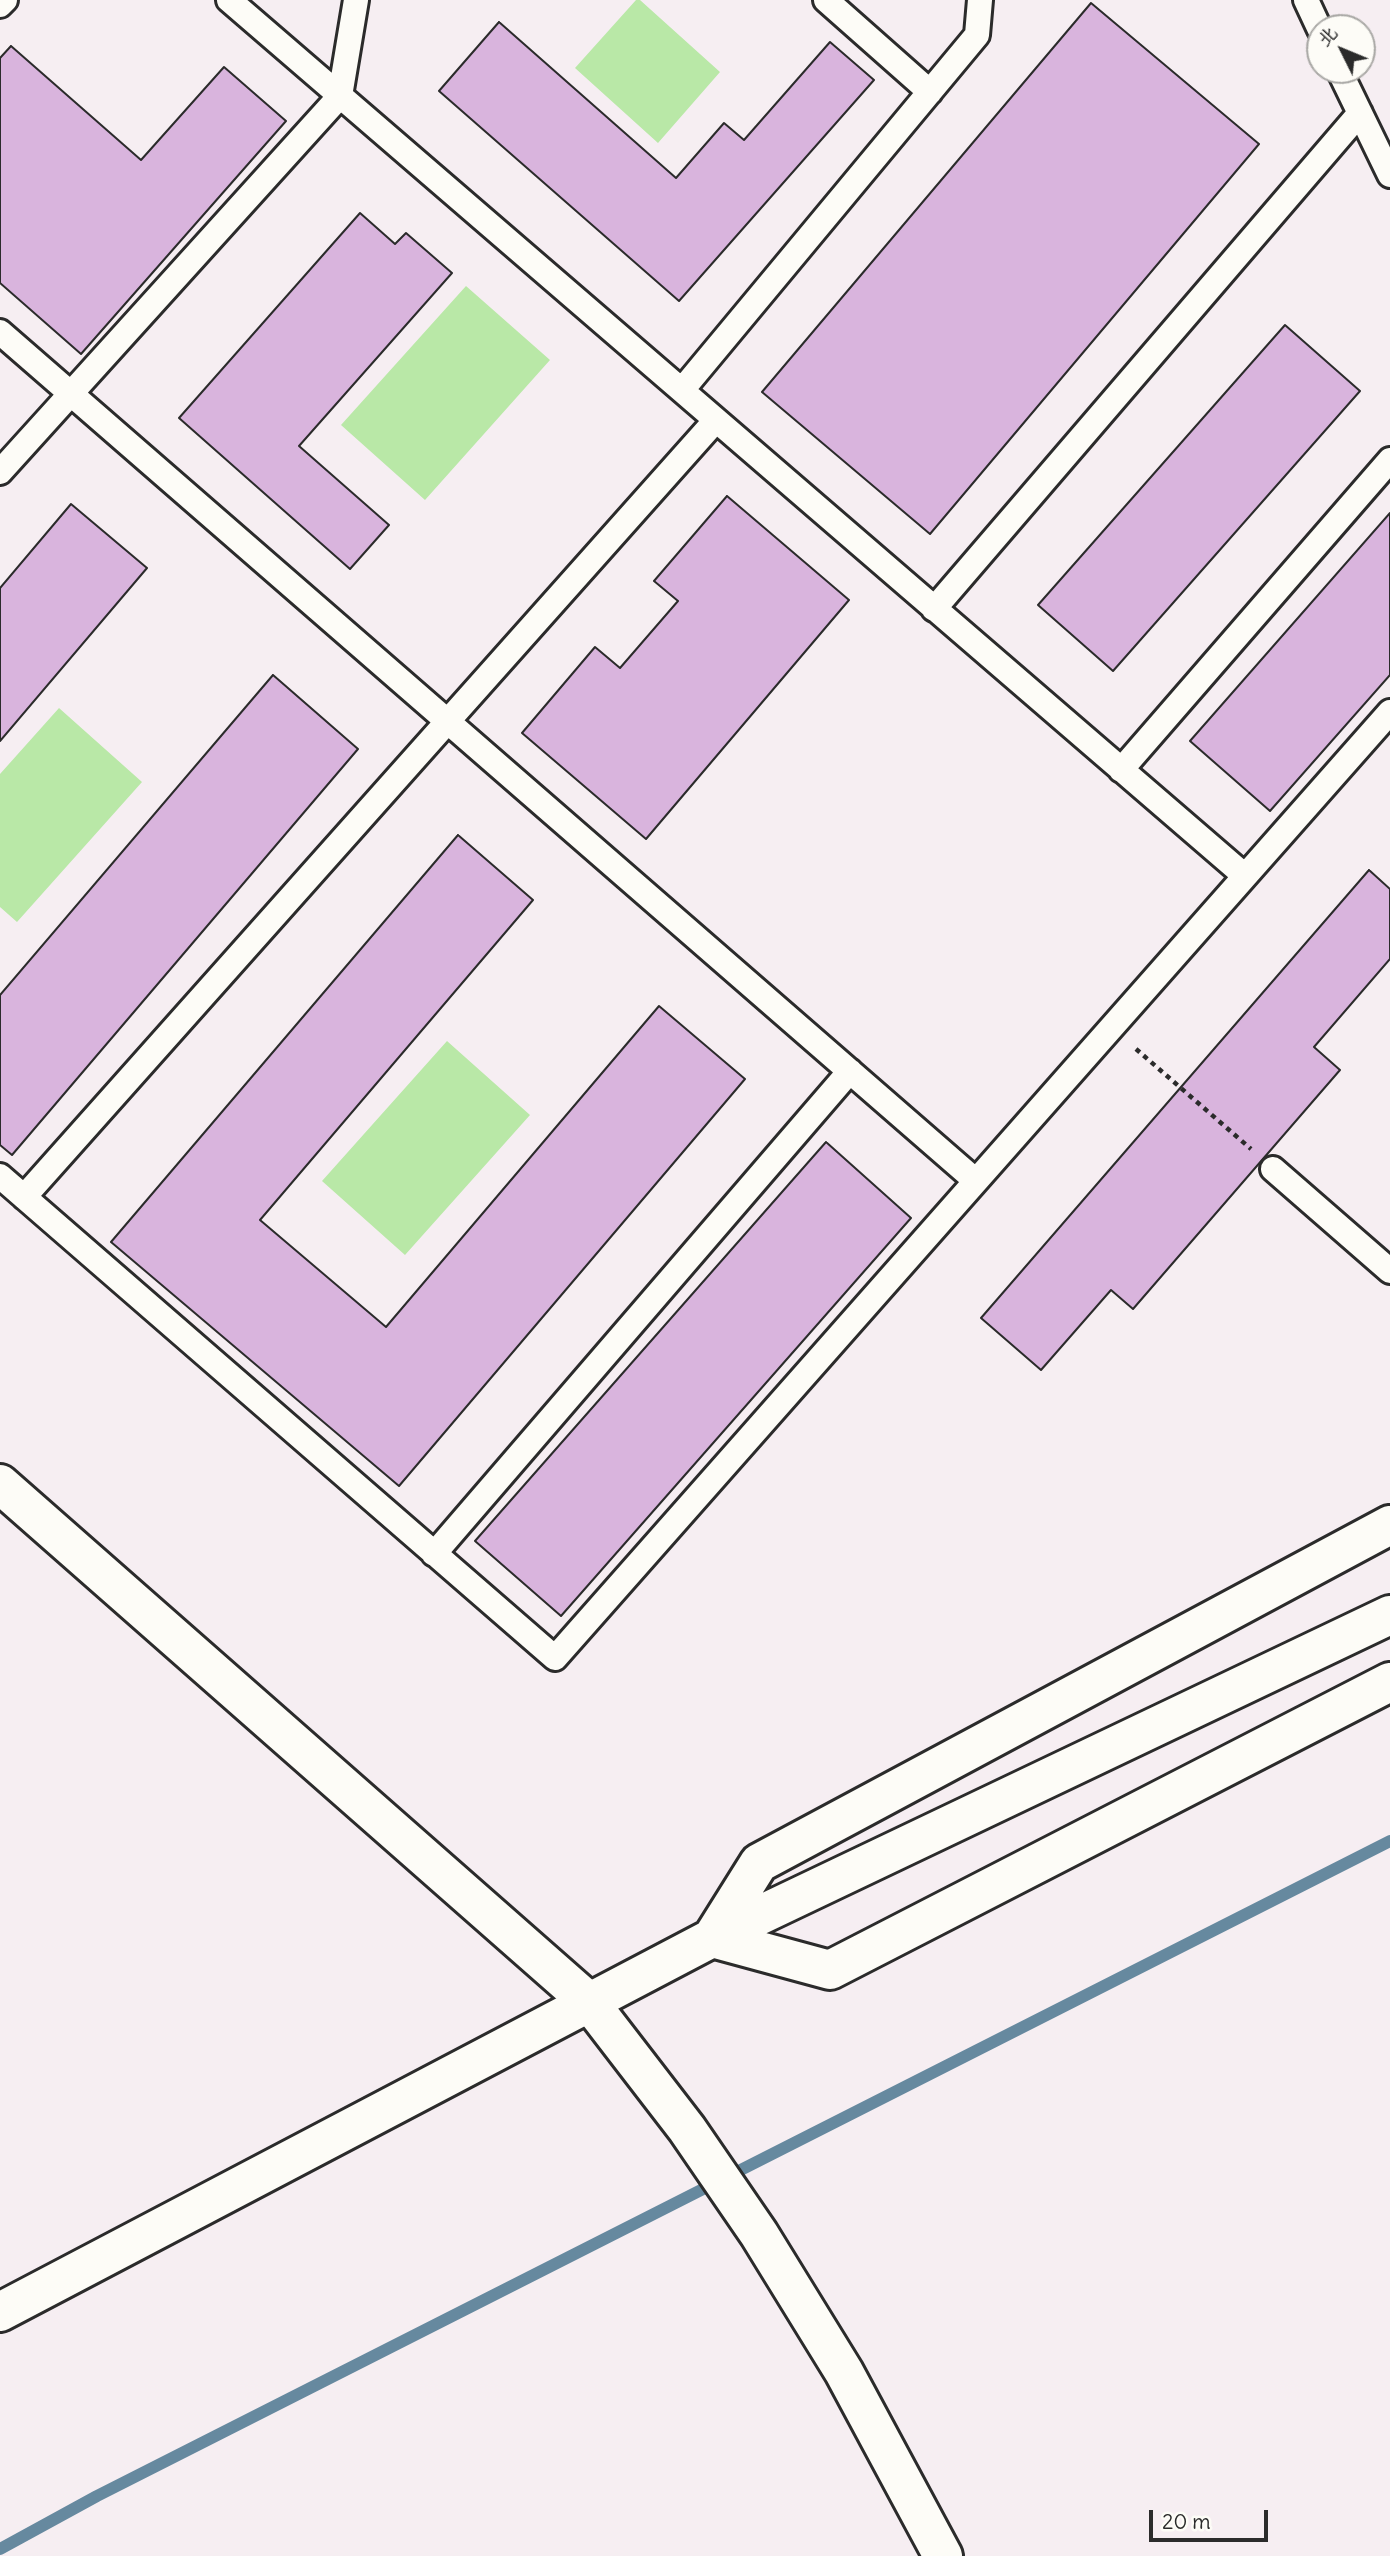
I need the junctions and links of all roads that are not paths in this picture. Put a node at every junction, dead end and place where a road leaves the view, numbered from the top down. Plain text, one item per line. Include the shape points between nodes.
1 (5, 0) edge
2 (229, 0) edge
3 (356, 0) edge
4 (826, 0) edge
5 (980, 0) edge
6 (0, 5) edge
7 (1346, 84) edge
8 (930, 92) junction
9 (340, 96) junction
10 (1360, 113) junction
11 (1390, 175) edge
12 (0, 332) edge
13 (682, 390) junction
14 (70, 393) junction
15 (716, 420) junction
16 (1390, 460) edge
17 (0, 472) edge
18 (934, 609) junction
19 (1390, 712) edge
20 (448, 721) junction
21 (1121, 770) junction
22 (1245, 876) junction
23 (850, 1071) junction
24 (1273, 1169) road end
25 (0, 1176) edge
26 (976, 1181) junction
27 (24, 1197) junction
28 (1390, 1271) edge
29 (0, 1484) edge
30 (1390, 1525) edge
31 (434, 1554) junction
32 (1390, 1615) edge
33 (1390, 1682) edge
34 (712, 1938) junction
35 (590, 2003) junction
36 (0, 2312) edge
37 (943, 2556) edge

1 - 6 lane
2 - 9 lane
3 - 9 lane
4 - 8 lane
5 - 8 lane via 977,35
7 - 10 lane
8 - 13 lane
9 - 13 lane
9 - 14 lane
10 - 11 lane
10 - 18 lane
12 - 14 lane
13 - 15 lane
14 - 17 lane
14 - 20 lane
15 - 18 lane
15 - 20 lane
16 - 21 lane
18 - 21 lane
19 - 22 lane
20 - 23 lane
20 - 27 lane
21 - 22 lane
22 - 26 lane
23 - 26 lane
23 - 31 lane
24 - 28 lane
25 - 27 lane
26 - 31 lane via 555,1658
27 - 31 lane
29 - 35 street
30 - 34 street via 759,1863
32 - 34 street
33 - 34 street via 830,1969
34 - 35 street
35 - 36 street
35 - 37 street via 687,2129 759,2234 844,2372

